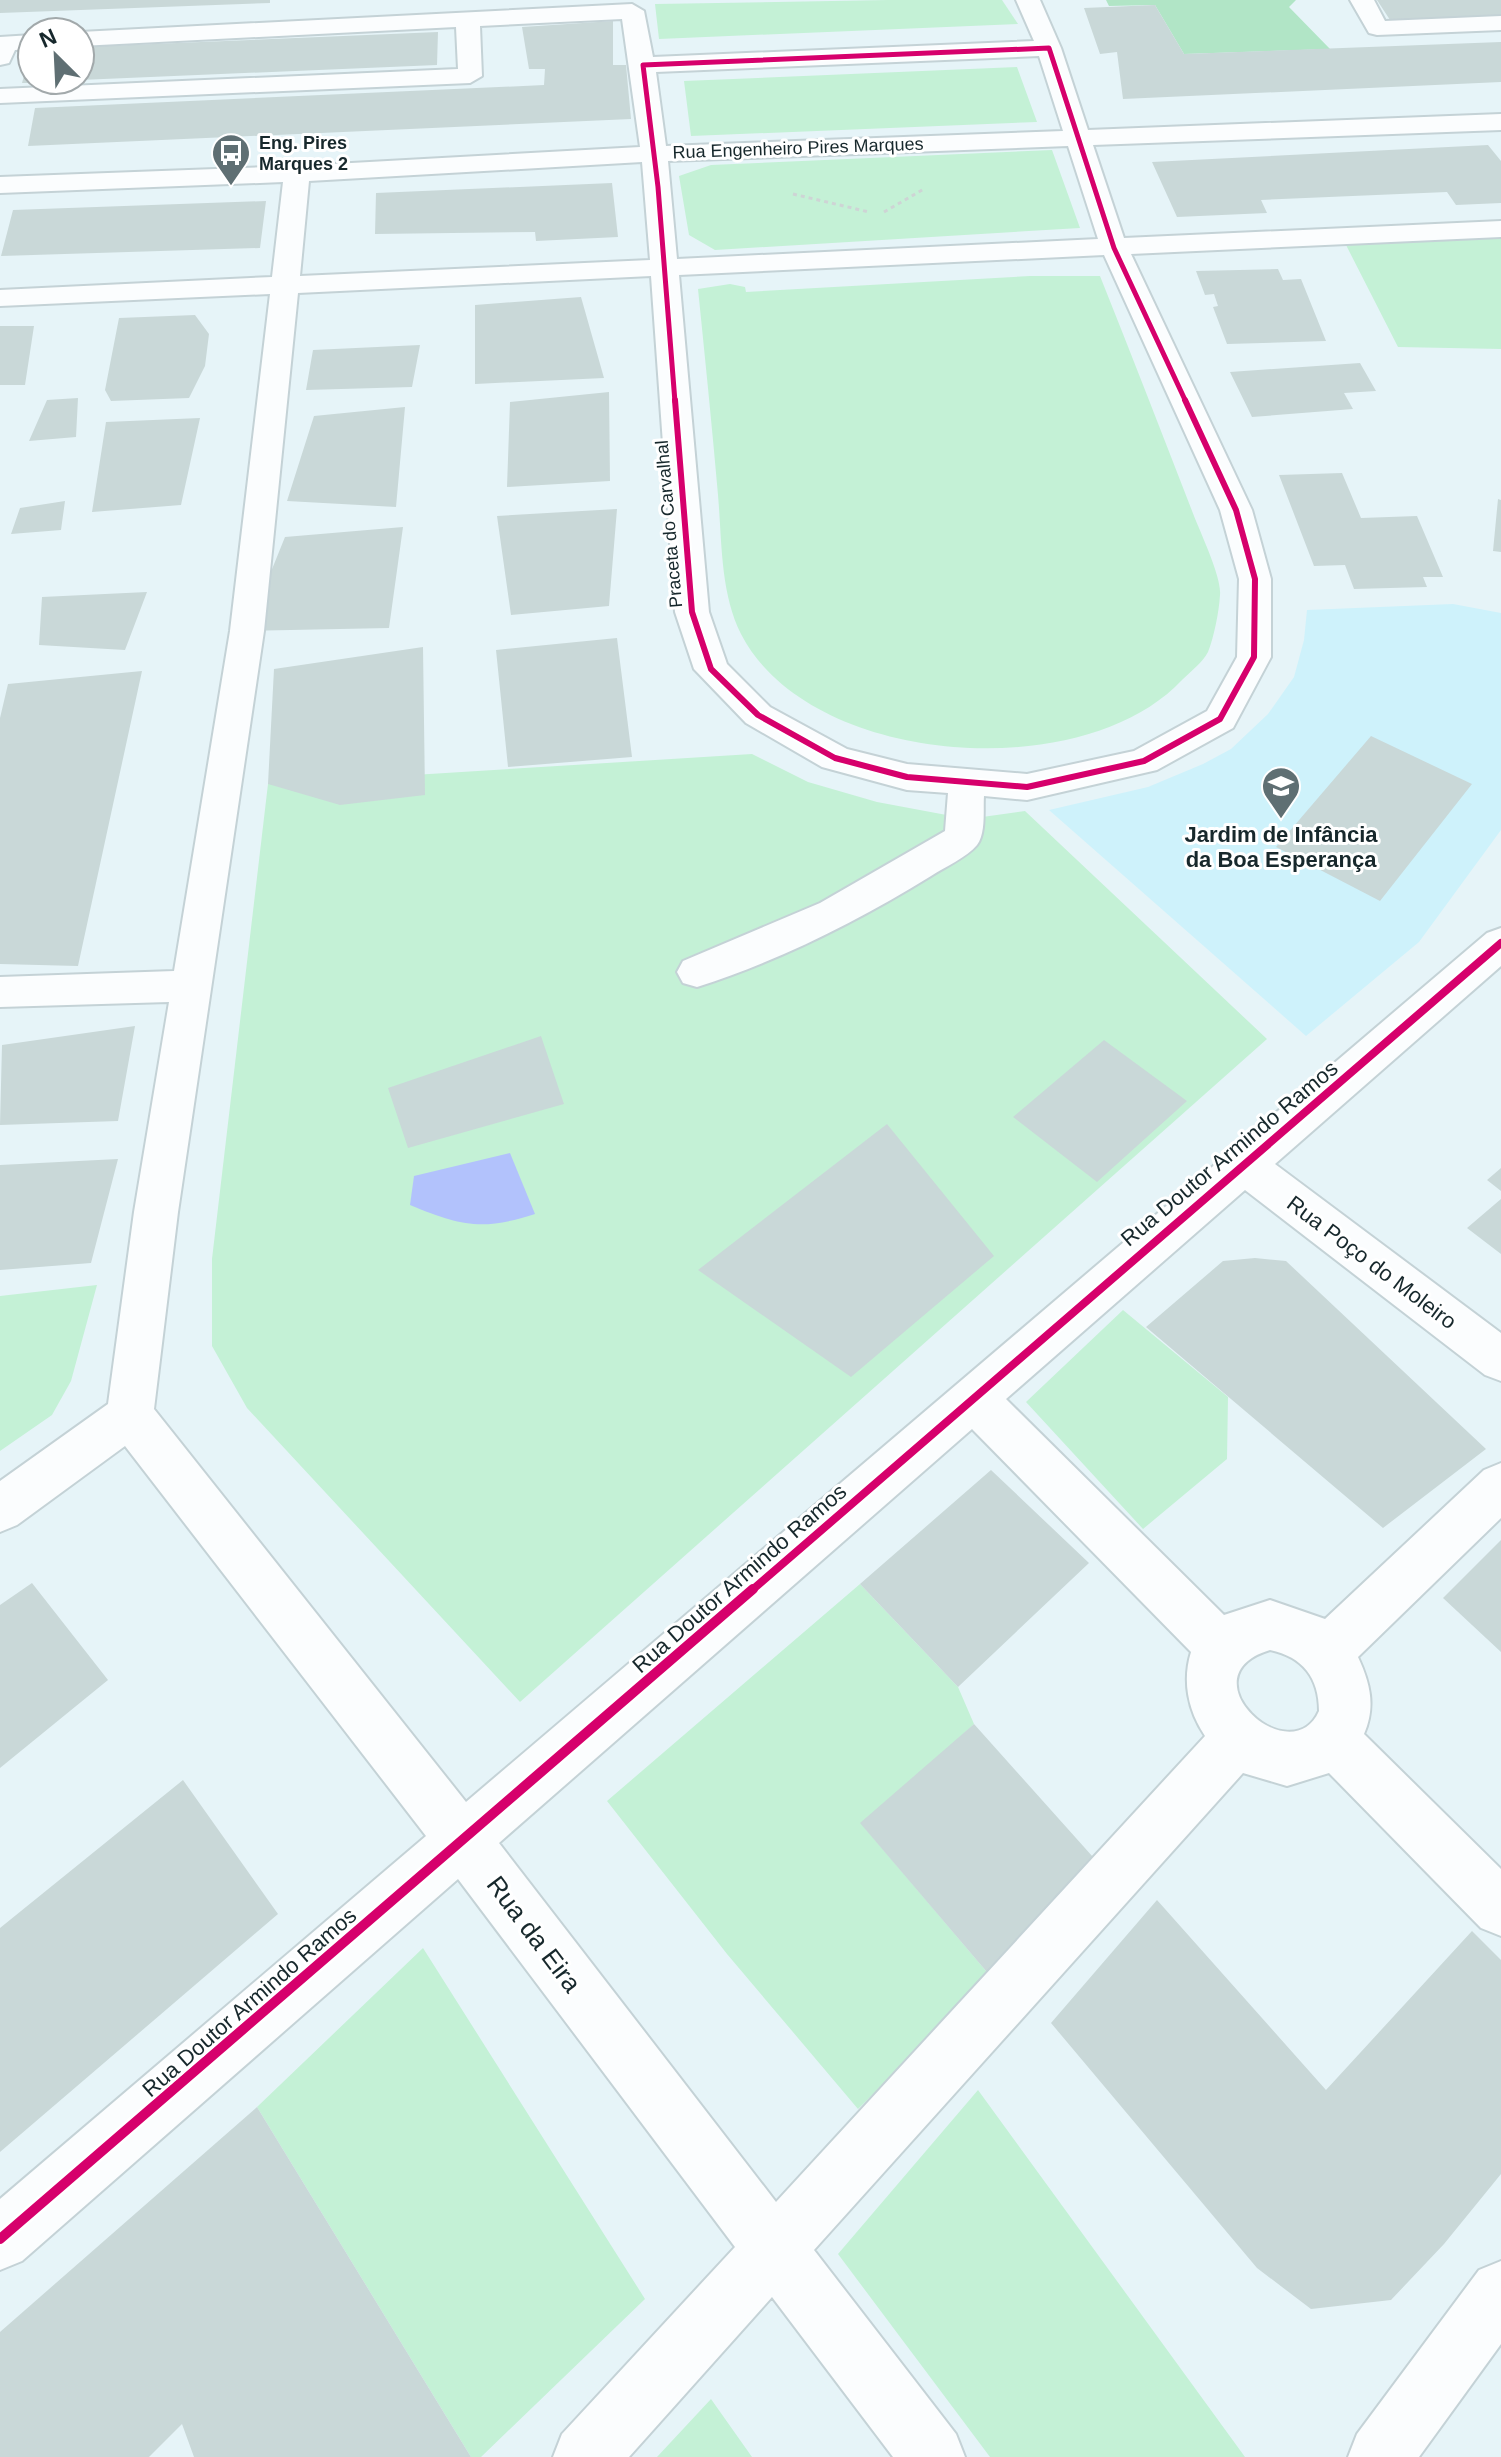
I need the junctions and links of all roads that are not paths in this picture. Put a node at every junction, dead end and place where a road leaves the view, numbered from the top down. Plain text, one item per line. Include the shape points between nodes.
1 (1028, 0) edge
2 (1362, 0) edge
3 (468, 20) junction
4 (1501, 23) edge
5 (96, 38) edge
6 (16, 43) edge
7 (1049, 48) junction
8 (0, 58) edge
9 (643, 65) junction
10 (0, 96) edge
11 (1501, 122) edge
12 (1077, 138) junction
13 (653, 154) junction
14 (297, 174) junction
15 (0, 185) edge
16 (1501, 229) edge
17 (1114, 248) junction
18 (663, 266) junction
19 (288, 286) junction
20 (0, 298) edge
21 (967, 782) junction
22 (1501, 943) edge
23 (697, 972) dead end
24 (191, 986) junction
25 (0, 992) edge
26 (1243, 1164) junction
27 (1501, 1360) edge
28 (972, 1397) junction
29 (130, 1415) junction
30 (1501, 1486) edge
31 (0, 1509) edge
32 (1221, 1647) junction
33 (1326, 1652) junction
34 (1238, 1739) junction
35 (1333, 1740) junction
36 (464, 1842) junction
37 (1501, 1908) edge
38 (0, 2239) edge
39 (774, 2252) junction
40 (1501, 2292) edge
41 (585, 2457) edge
42 (933, 2457) edge
43 (1380, 2457) edge

1 - 7 street, Praceta do Carvalhal
2 - 4 street via 1377,28
3 - 5 street
3 - 9 street, Praceta do Carvalhal via 632,11
3 - 10 street via 470,76
6 - 8 street via 5,43
7 - 9 street
7 - 12 street, Praceta do Carvalhal
9 - 13 street, Praceta do Carvalhal
11 - 12 street, Rua Engenheiro Pires Marques
12 - 13 street, Rua Engenheiro Pires Marques
12 - 17 street, Praceta do Carvalhal
13 - 14 street, Rua Engenheiro Pires Marques
13 - 18 street, Praceta do Carvalhal
14 - 15 street, Rua Engenheiro Pires Marques
14 - 19 street
16 - 17 street
17 - 18 street
17 - 21 street, Praceta do Carvalhal via 1236,510 1255,579 1254,657 1220,719 1144,761 1027,787
18 - 19 street
18 - 21 street, Praceta do Carvalhal via 692,612 711,669 758,715 835,758 907,777
19 - 20 street
19 - 24 street via 247,631
21 - 23 street via 963,837 858,902
22 - 26 street, Rua Doutor Armindo Ramos
24 - 25 street
24 - 29 street
26 - 27 street, Rua Poço do Moleiro
26 - 28 street, Rua Doutor Armindo Ramos
28 - 32 street
28 - 36 street, Rua Doutor Armindo Ramos
29 - 31 street
29 - 36 street, Rua da Eira
30 - 33 street
32 - 33 street via 1233,1634 1270,1625 1309,1638
32 - 34 street via 1212,1663 1213,1703
33 - 35 street via 1338,1669 1347,1706
34 - 35 street via 1257,1752 1299,1758
34 - 39 street
35 - 37 street
36 - 38 street, Rua Doutor Armindo Ramos
36 - 39 street, Rua da Eira
39 - 41 street
39 - 42 street, Rua da Eira
40 - 43 street

